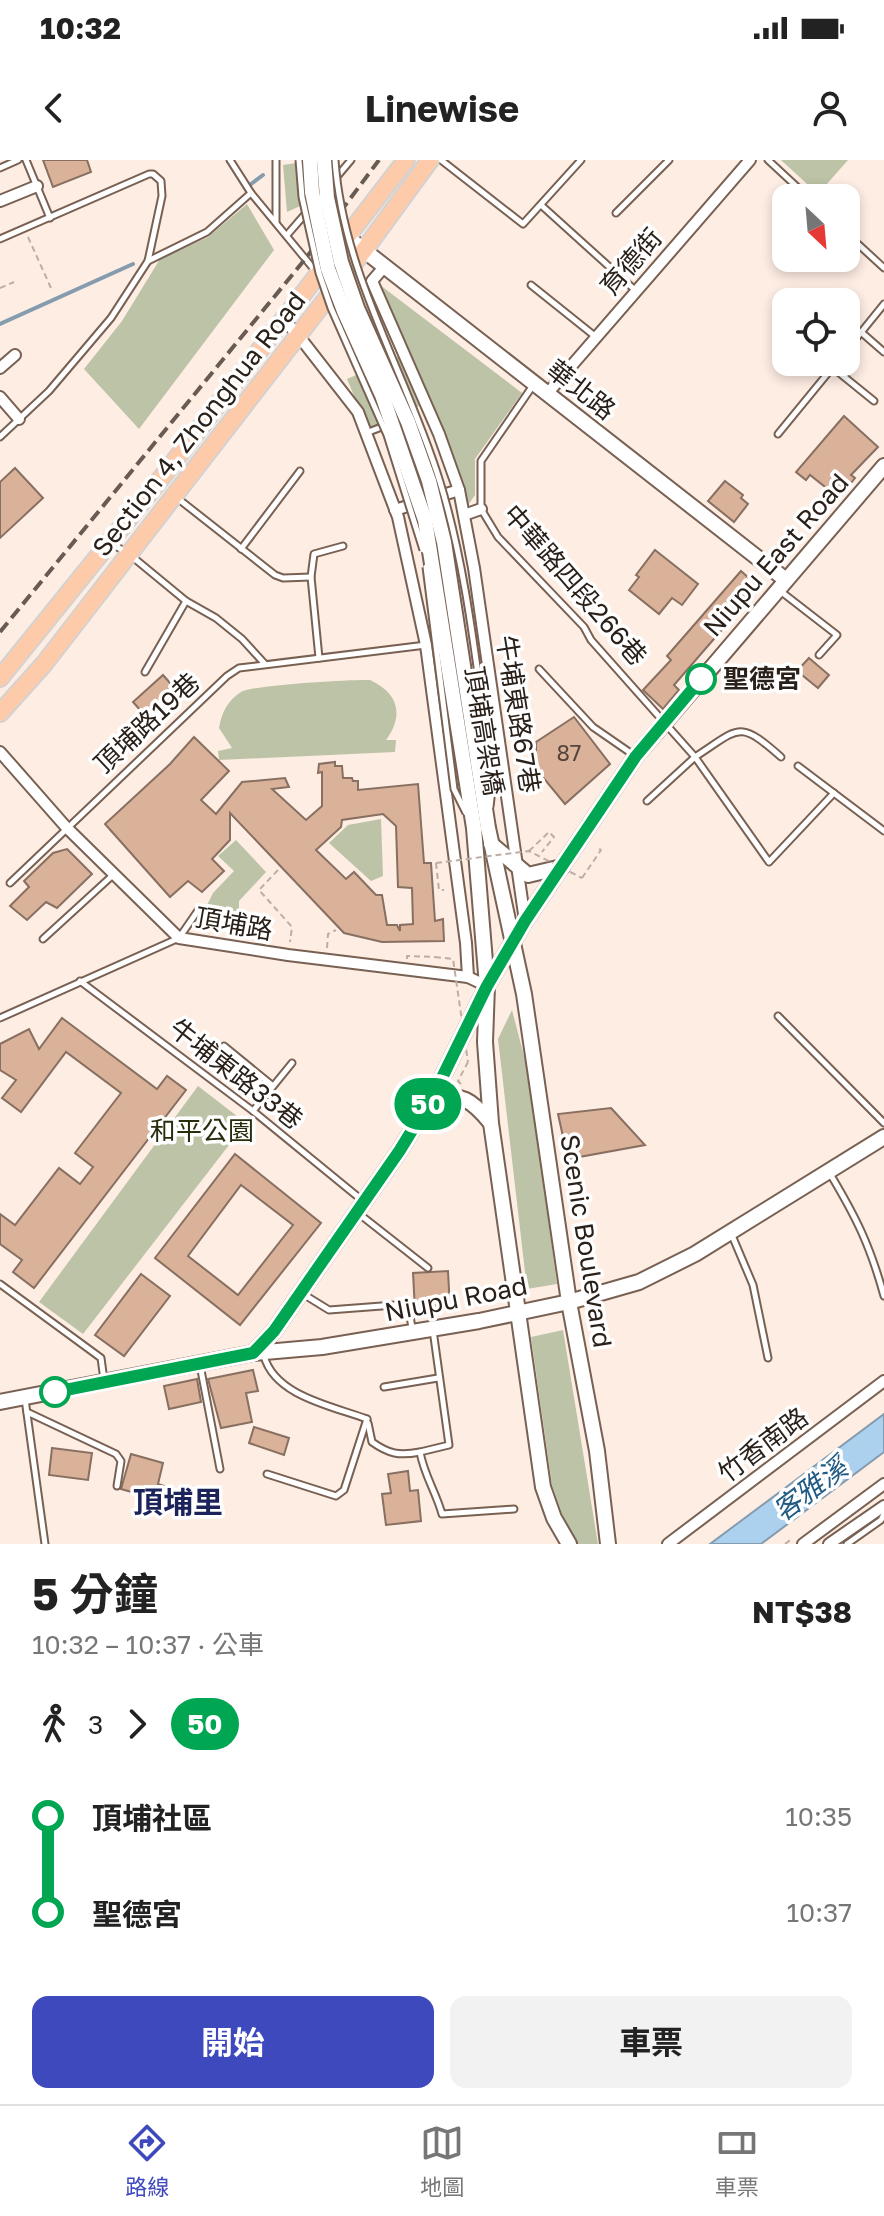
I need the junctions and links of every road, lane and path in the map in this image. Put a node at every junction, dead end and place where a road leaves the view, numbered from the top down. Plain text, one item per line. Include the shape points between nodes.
1 (18, 160) edge
2 (26, 160) edge
3 (230, 160) edge
4 (276, 160) edge
5 (299, 160) edge
6 (310, 160) edge
7 (324, 160) edge
8 (335, 160) edge
9 (351, 160) edge
10 (406, 160) edge
11 (430, 160) edge
12 (441, 160) edge
13 (581, 160) edge
14 (669, 160) edge
15 (750, 160) edge
16 (768, 160) edge
17 (0, 168) edge
18 (794, 184) edge
19 (37, 186) junction
20 (251, 193) junction
21 (0, 201) edge
22 (541, 205) junction
23 (616, 213) dead end
24 (50, 218) junction
25 (276, 222) junction
26 (24, 229) junction
27 (287, 235) junction
28 (347, 237) junction
29 (0, 239) edge
30 (860, 246) edge
31 (365, 249) junction
32 (148, 261) junction
33 (385, 266) junction
34 (884, 268) edge
35 (318, 275) junction
36 (14, 282) dead end
37 (531, 285) dead end
38 (0, 288) edge
39 (51, 288) dead end
40 (635, 290) junction
41 (884, 304) edge
42 (284, 320) junction
43 (861, 332) joint
44 (298, 335) junction
45 (596, 337) junction
46 (884, 352) edge
47 (15, 355) dead end
48 (0, 368) edge
49 (826, 376) edge
50 (847, 376) edge
51 (535, 384) junction
52 (547, 394) junction
53 (0, 397) edge
54 (874, 401) dead end
55 (429, 410) junction
56 (19, 419) junction
57 (366, 433) junction
58 (778, 434) dead end
59 (0, 437) edge
60 (884, 466) edge
61 (300, 471) dead end
62 (459, 490) junction
63 (175, 496) junction
64 (481, 509) junction
65 (395, 510) junction
66 (464, 515) junction
67 (109, 542) junction
68 (343, 546) dead end
69 (241, 549) junction
70 (129, 554) junction
71 (311, 577) junction
72 (782, 585) junction
73 (186, 601) junction
74 (426, 645) junction
75 (819, 655) dead end
76 (319, 658) junction
77 (264, 663) junction
78 (539, 669) dead end
79 (145, 672) dead end
80 (0, 678) edge
81 (0, 713) edge
82 (665, 721) junction
83 (0, 752) edge
84 (636, 756) junction
85 (695, 757) junction
86 (781, 757) dead end
87 (798, 766) dead end
88 (834, 793) junction
89 (647, 801) dead end
90 (66, 827) junction
91 (884, 831) edge
92 (484, 833) junction
93 (598, 848) dead end
94 (529, 851) junction
95 (542, 852) dead end
96 (562, 867) junction
97 (278, 870) dead end
98 (520, 870) junction
99 (114, 874) junction
100 (10, 883) dead end
101 (444, 890) dead end
102 (199, 909) dead end
103 (525, 921) junction
104 (336, 930) dead end
105 (179, 938) junction
106 (43, 939) dead end
107 (513, 946) junction
108 (288, 955) junction
109 (327, 959) junction
110 (407, 959) dead end
111 (468, 977) junction
112 (80, 981) junction
113 (487, 986) junction
114 (778, 1016) dead end
115 (0, 1018) edge
116 (224, 1046) dead end
117 (292, 1063) dead end
118 (461, 1084) dead end
119 (273, 1086) junction
120 (433, 1096) junction
121 (253, 1111) junction
122 (491, 1123) junction
123 (884, 1123) edge
124 (884, 1137) edge
125 (829, 1171) junction
126 (361, 1208) junction
127 (730, 1233) junction
128 (428, 1268) dead end
129 (0, 1284) edge
130 (301, 1293) junction
131 (884, 1296) edge
132 (569, 1302) junction
133 (520, 1311) junction
134 (433, 1329) junction
135 (413, 1333) junction
136 (258, 1353) junction
137 (768, 1358) dead end
138 (200, 1365) junction
139 (439, 1378) junction
140 (884, 1381) edge
141 (104, 1382) junction
142 (384, 1387) dead end
143 (0, 1402) edge
144 (26, 1405) junction
145 (367, 1419) junction
146 (420, 1452) junction
147 (220, 1469) dead end
148 (267, 1474) dead end
149 (884, 1484) edge
150 (117, 1486) dead end
151 (884, 1506) edge
152 (514, 1509) dead end
153 (884, 1514) edge
154 (45, 1544) edge
155 (569, 1544) edge
156 (608, 1544) edge
157 (668, 1544) edge
158 (803, 1544) edge
159 (829, 1544) edge
160 (847, 1544) edge

1 - 17 lane
2 - 19 lane
3 - 20 lane
4 - 25 lane
5 - 92 lane, 頂埔高架橋, bridge via 319,273 387,435 423,547 454,789
6 - 92 street, 頂埔高架橋, bridge via 328,269 382,395 425,520
7 - 92 street, 頂埔高架橋, bridge via 341,262 408,422 444,542
8 - 92 lane, 頂埔高架橋, bridge via 352,255 426,439 453,533 493,781
9 - 27 lane
10 - 28 main road, Section 4, Zhonghua Road
11 - 31 main road, Section 4, Zhonghua Road
12 - 22 lane via 523,224
13 - 22 lane
14 - 23 lane
15 - 40 street, 育德街
16 - 18 lane
19 - 21 street
19 - 24 lane
20 - 25 lane
20 - 32 lane via 207,232
22 - 40 lane
24 - 26 lane
24 - 32 lane via 153,174 161,181 162,196
25 - 27 lane
26 - 29 lane
26 - 39 path
27 - 35 lane
28 - 31 street, 華北路
28 - 35 main road, Section 4, Zhonghua Road
30 - 34 lane
31 - 33 street, 華北路
31 - 44 main road, Section 4, Zhonghua Road
32 - 56 lane via 111,318
33 - 51 street, 華北路
33 - 55 street, 中華路四段266巷 via 372,281
35 - 42 main road, Section 4, Zhonghua Road
36 - 38 path
37 - 45 lane
40 - 45 street, 育德街
41 - 43 lane
42 - 44 street
42 - 67 main road, Section 4, Zhonghua Road
43 - 46 lane
44 - 57 street via 358,412
44 - 63 main road, Section 4, Zhonghua Road
45 - 52 street, 育德街
47 - 48 street
49 - 58 lane
50 - 54 lane
51 - 52 street, 華北路
51 - 64 lane via 481,461
52 - 72 street, 華北路
53 - 56 street
55 - 57 lane
55 - 62 street, 中華路四段266巷
56 - 59 lane
57 - 65 street
60 - 72 street, Niupu East Road
61 - 69 lane
62 - 65 street
62 - 66 street, 中華路四段266巷
63 - 69 lane
63 - 70 main road, Section 4, Zhonghua Road
64 - 66 street, 中華路四段266巷
64 - 82 lane, 中華路四段266巷 via 498,537
65 - 74 street
66 - 98 street, 牛埔東路67巷
67 - 70 lane
67 - 80 main road, Section 4, Zhonghua Road
68 - 71 lane via 314,554
69 - 71 lane via 275,575
70 - 73 lane
70 - 81 main road, Section 4, Zhonghua Road
71 - 76 lane
72 - 75 lane via 837,635
72 - 82 street, Niupu East Road
73 - 77 lane via 216,618
73 - 79 lane
74 - 76 lane, 頂埔路19巷
74 - 111 street
76 - 77 lane, 頂埔路19巷
77 - 90 lane, 頂埔路19巷 via 227,676
78 - 84 lane via 593,727
82 - 84 street, Niupu East Road
82 - 85 lane, 中華路四段266巷
83 - 90 street, 頂埔路
84 - 96 street, Niupu East Road
85 - 86 lane via 736,731 753,733
85 - 88 lane, 中華路四段266巷 via 769,862
85 - 89 lane
87 - 88 lane
88 - 91 lane
90 - 99 street, 頂埔路
90 - 100 lane, 頂埔路19巷
92 - 98 street
92 - 107 street, Scenic Boulevard
92 - 113 street
93 - 94 path, bridge via 582,878
94 - 95 path via 549,832 554,837
94 - 101 path, bridge via 436,863 439,890
96 - 98 street via 528,875
96 - 103 street, Niupu East Road
97 - 108 path via 259,890 292,927
98 - 103 street, 牛埔東路67巷
99 - 105 street, 頂埔路
99 - 106 lane
102 - 105 lane
103 - 107 street, Niupu East Road
104 - 109 path via 328,934
105 - 108 street, 頂埔路
105 - 112 lane
107 - 113 street, Niupu East Road
107 - 132 street, Scenic Boulevard
108 - 109 street, 頂埔路
109 - 111 street, 頂埔路
110 - 118 path, bridge via 453,959 468,1062
111 - 113 street, 頂埔路
112 - 115 lane
112 - 121 lane, 牛埔東路33巷
113 - 120 street, Niupu East Road
113 - 122 street
114 - 123 lane
116 - 119 lane
117 - 119 lane
119 - 121 lane
120 - 122 street via 468,1100
120 - 126 street, Niupu East Road
121 - 126 lane, 牛埔東路33巷
122 - 133 street
124 - 125 street, Niupu Road
125 - 127 street, Niupu Road
125 - 131 lane via 873,1254
126 - 128 lane, 牛埔東路33巷
126 - 130 street, Niupu East Road
127 - 132 street, Niupu Road via 639,1282
127 - 137 lane via 753,1285
129 - 141 lane via 101,1358
130 - 135 lane via 329,1310 408,1304
130 - 136 street, Niupu East Road
132 - 133 street, Niupu Road
132 - 156 street, Scenic Boulevard
133 - 134 street, Niupu Road
133 - 155 street via 543,1487
134 - 135 street, Niupu Road
134 - 139 lane
135 - 136 street, Niupu Road
136 - 138 street, Niupu Road
136 - 145 lane via 280,1382
138 - 141 street, Niupu Road
138 - 147 lane
139 - 142 lane
139 - 146 lane via 449,1445
140 - 157 street, 竹香南路
141 - 144 street, Niupu Road
143 - 144 street, Niupu Road
144 - 150 lane via 116,1454 121,1461
144 - 154 lane
145 - 146 lane via 372,1442 388,1453
145 - 148 lane via 344,1490 336,1496
146 - 152 lane via 442,1514
149 - 158 street
151 - 159 street
153 - 160 lane

